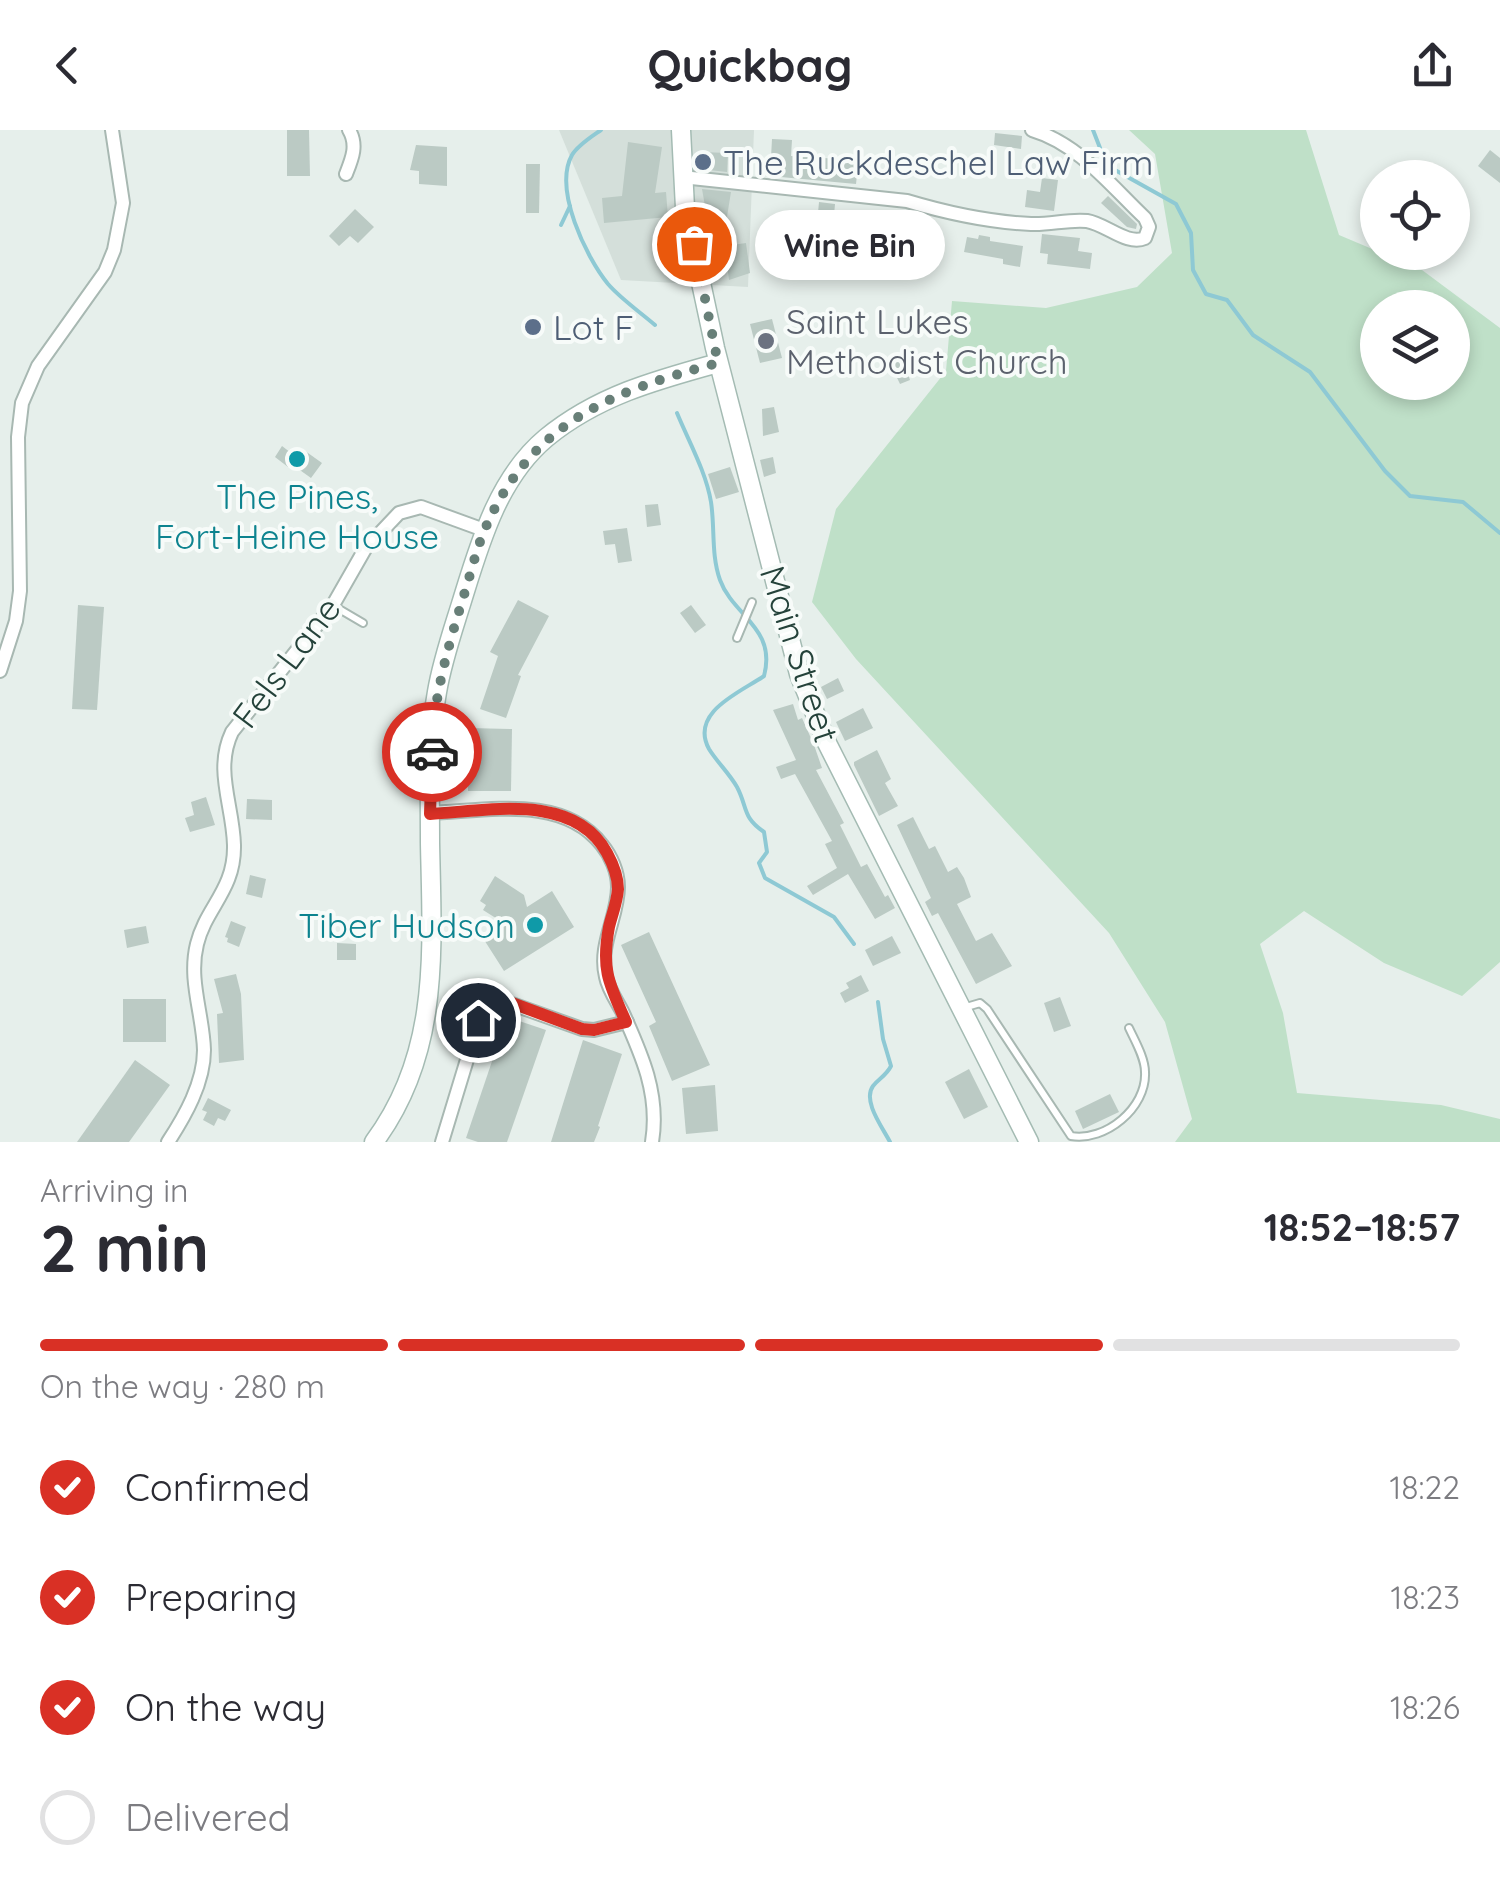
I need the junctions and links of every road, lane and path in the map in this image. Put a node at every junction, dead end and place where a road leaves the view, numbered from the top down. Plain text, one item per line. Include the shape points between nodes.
1 (112, 130) edge
2 (349, 130) edge
3 (681, 130) edge
4 (1032, 130) edge
5 (346, 174) dead end
6 (682, 177) junction
7 (718, 363) junction
8 (484, 530) junction
9 (752, 602) dead end
10 (333, 605) junction
11 (364, 623) dead end
12 (737, 638) dead end
13 (0, 670) edge
14 (430, 814) junction
15 (962, 1008) junction
16 (626, 1022) junction
17 (1129, 1028) dead end
18 (168, 1142) edge
19 (374, 1142) edge
20 (442, 1142) edge
21 (652, 1142) edge
22 (1029, 1142) edge

1 - 13 street via 123,204 114,250 38,366 22,403 20,592
2 - 5 street via 354,154
3 - 6 main road, Main Street
4 - 6 street via 1074,150 1145,218 1148,234 1132,240 1092,222 1032,224 907,201
6 - 7 main road, Main Street
7 - 8 main road via 636,386 574,418 524,463
7 - 15 main road, Main Street via 799,674 827,743
8 - 10 street, Fels Lane via 421,507 399,513 365,549
8 - 14 main road via 436,692
9 - 12 lane
10 - 11 lane
10 - 18 street, Fels Lane via 226,745 233,862 193,967 202,1070
14 - 16 street via 540,810 558,813 595,837 618,885 604,956
14 - 19 main road via 429,1011 400,1102
15 - 17 lane via 980,1003 987,1009 1071,1136 1084,1138 1124,1117 1144,1093 1146,1069
15 - 22 main road, Main Street
16 - 20 street via 582,1029 509,1002 492,1006 478,1020
16 - 21 street via 648,1074

